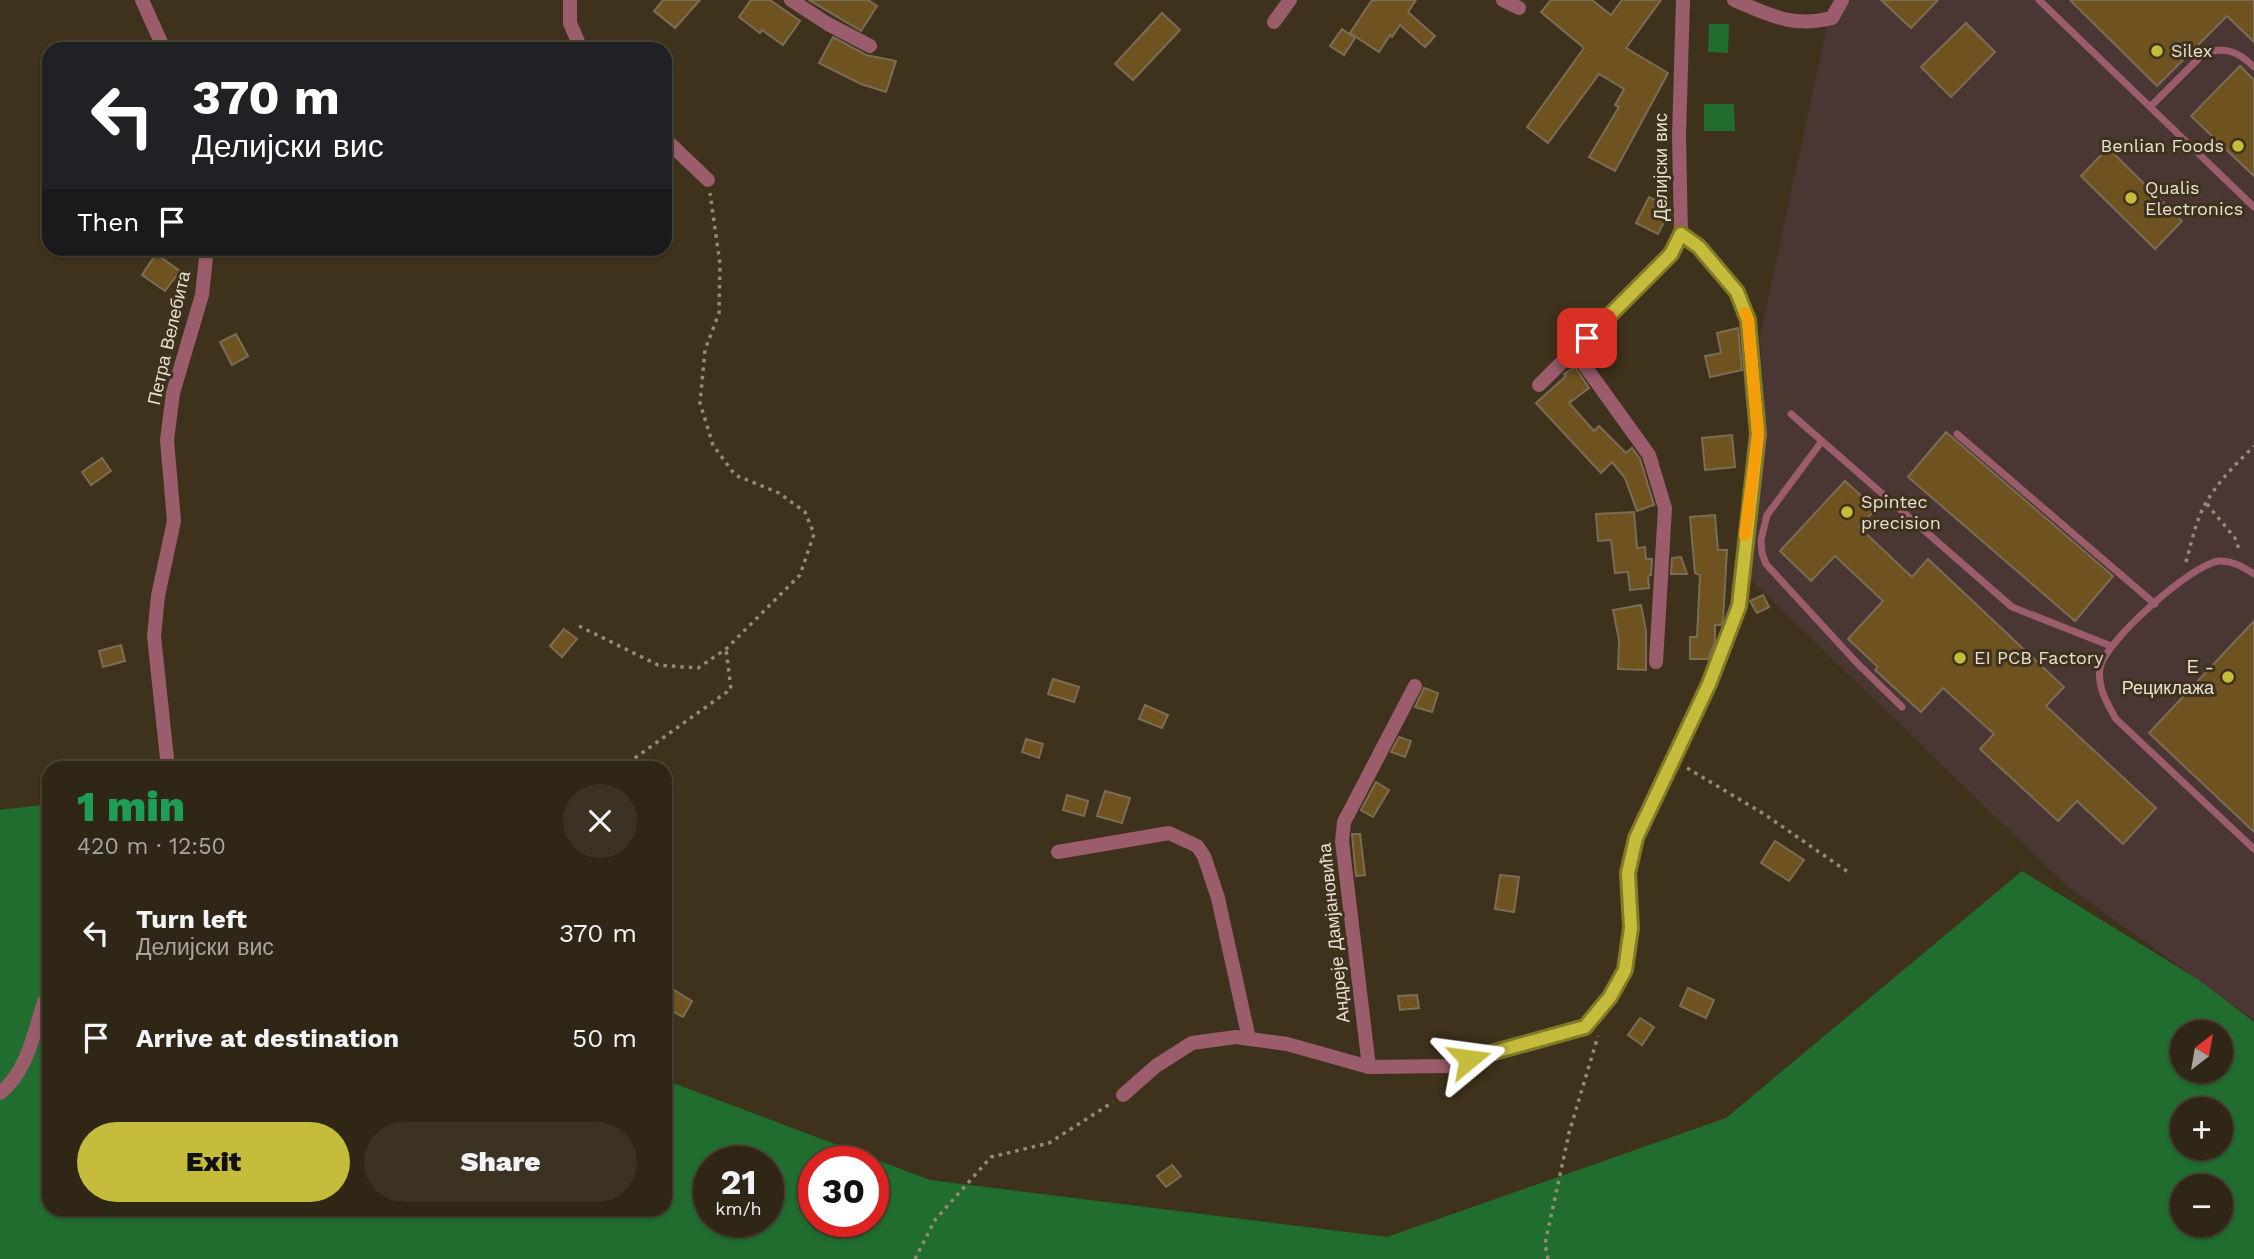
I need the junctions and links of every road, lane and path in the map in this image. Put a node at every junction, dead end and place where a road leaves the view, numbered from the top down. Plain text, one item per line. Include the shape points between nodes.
1 (142, 0) edge
2 (569, 0) edge
3 (791, 0) edge
4 (1290, 0) edge
5 (1503, 0) edge
6 (1683, 0) edge
7 (1734, 0) edge
8 (1842, 0) edge
9 (2039, 0) edge
10 (1519, 8) dead end
11 (1274, 22) dead end
12 (161, 42) edge
13 (578, 42) edge
14 (870, 46) dead end
15 (2254, 67) edge
16 (2150, 107) junction
17 (672, 146) edge
18 (709, 180) joint
19 (2254, 207) edge
20 (1681, 234) junction
21 (206, 256) edge
22 (1587, 338) junction
23 (1539, 385) dead end
24 (1791, 414) dead end
25 (1957, 434) dead end
26 (1822, 441) junction
27 (2254, 446) edge
28 (2207, 503) junction
29 (2251, 572) edge
30 (2181, 580) junction
31 (2155, 604) junction
32 (579, 626) dead end
33 (2111, 646) junction
34 (726, 649) junction
35 (1656, 663) dead end
36 (1415, 686) dead end
37 (1902, 707) dead end
38 (1673, 760) junction
39 (167, 761) edge
40 (631, 761) edge
41 (2254, 849) edge
42 (1058, 852) dead end
43 (1848, 872) dead end
44 (42, 1008) edge
45 (1599, 1034) dead end
46 (1249, 1039) junction
47 (1369, 1067) junction
48 (0, 1093) edge
49 (1123, 1095) joint
50 (915, 1259) edge
51 (1548, 1259) edge

1 - 12 street
2 - 13 street via 570,23
3 - 14 street
4 - 11 street
5 - 10 street
6 - 20 street, Делијски вис
7 - 8 street via 1800,23 1832,18
9 - 16 lane
15 - 16 lane via 2228,50 2204,53
16 - 19 lane
17 - 18 street
18 - 34 path via 720,264 719,313 705,350 701,403 713,445 735,475 779,493 805,512 814,534 800,575
20 - 22 street, Делијски вис via 1671,254
20 - 38 street via 1699,247 1737,292 1748,320 1758,434 1739,606
21 - 39 street, Петра Велебита via 202,295 173,393 167,440 174,520 154,636
22 - 23 street, Делијски вис
22 - 35 street via 1582,357 1585,366 1649,455 1665,508
24 - 26 lane
25 - 31 lane
26 - 33 lane via 2012,607
26 - 37 lane via 1767,515 1762,553 1766,564
27 - 28 path via 2222,479
28 - 29 path via 2235,538
28 - 30 path
29 - 30 lane via 2233,562 2218,561
30 - 31 lane
31 - 33 lane
32 - 34 path via 658,665 698,668
33 - 41 lane via 2100,681 2116,719
34 - 40 path via 731,689
36 - 47 street, Андреје Дамјановића via 1344,822 1342,841
38 - 43 path via 1764,814
38 - 47 street via 1636,838 1628,873 1631,928 1625,970 1585,1027 1446,1066
42 - 46 street via 1169,833 1197,846 1218,898
44 - 48 street via 24,1062
45 - 51 path via 1569,1133 1545,1244
46 - 47 street via 1287,1044
46 - 49 street via 1192,1043
49 - 50 path via 1049,1143 991,1157 935,1220

